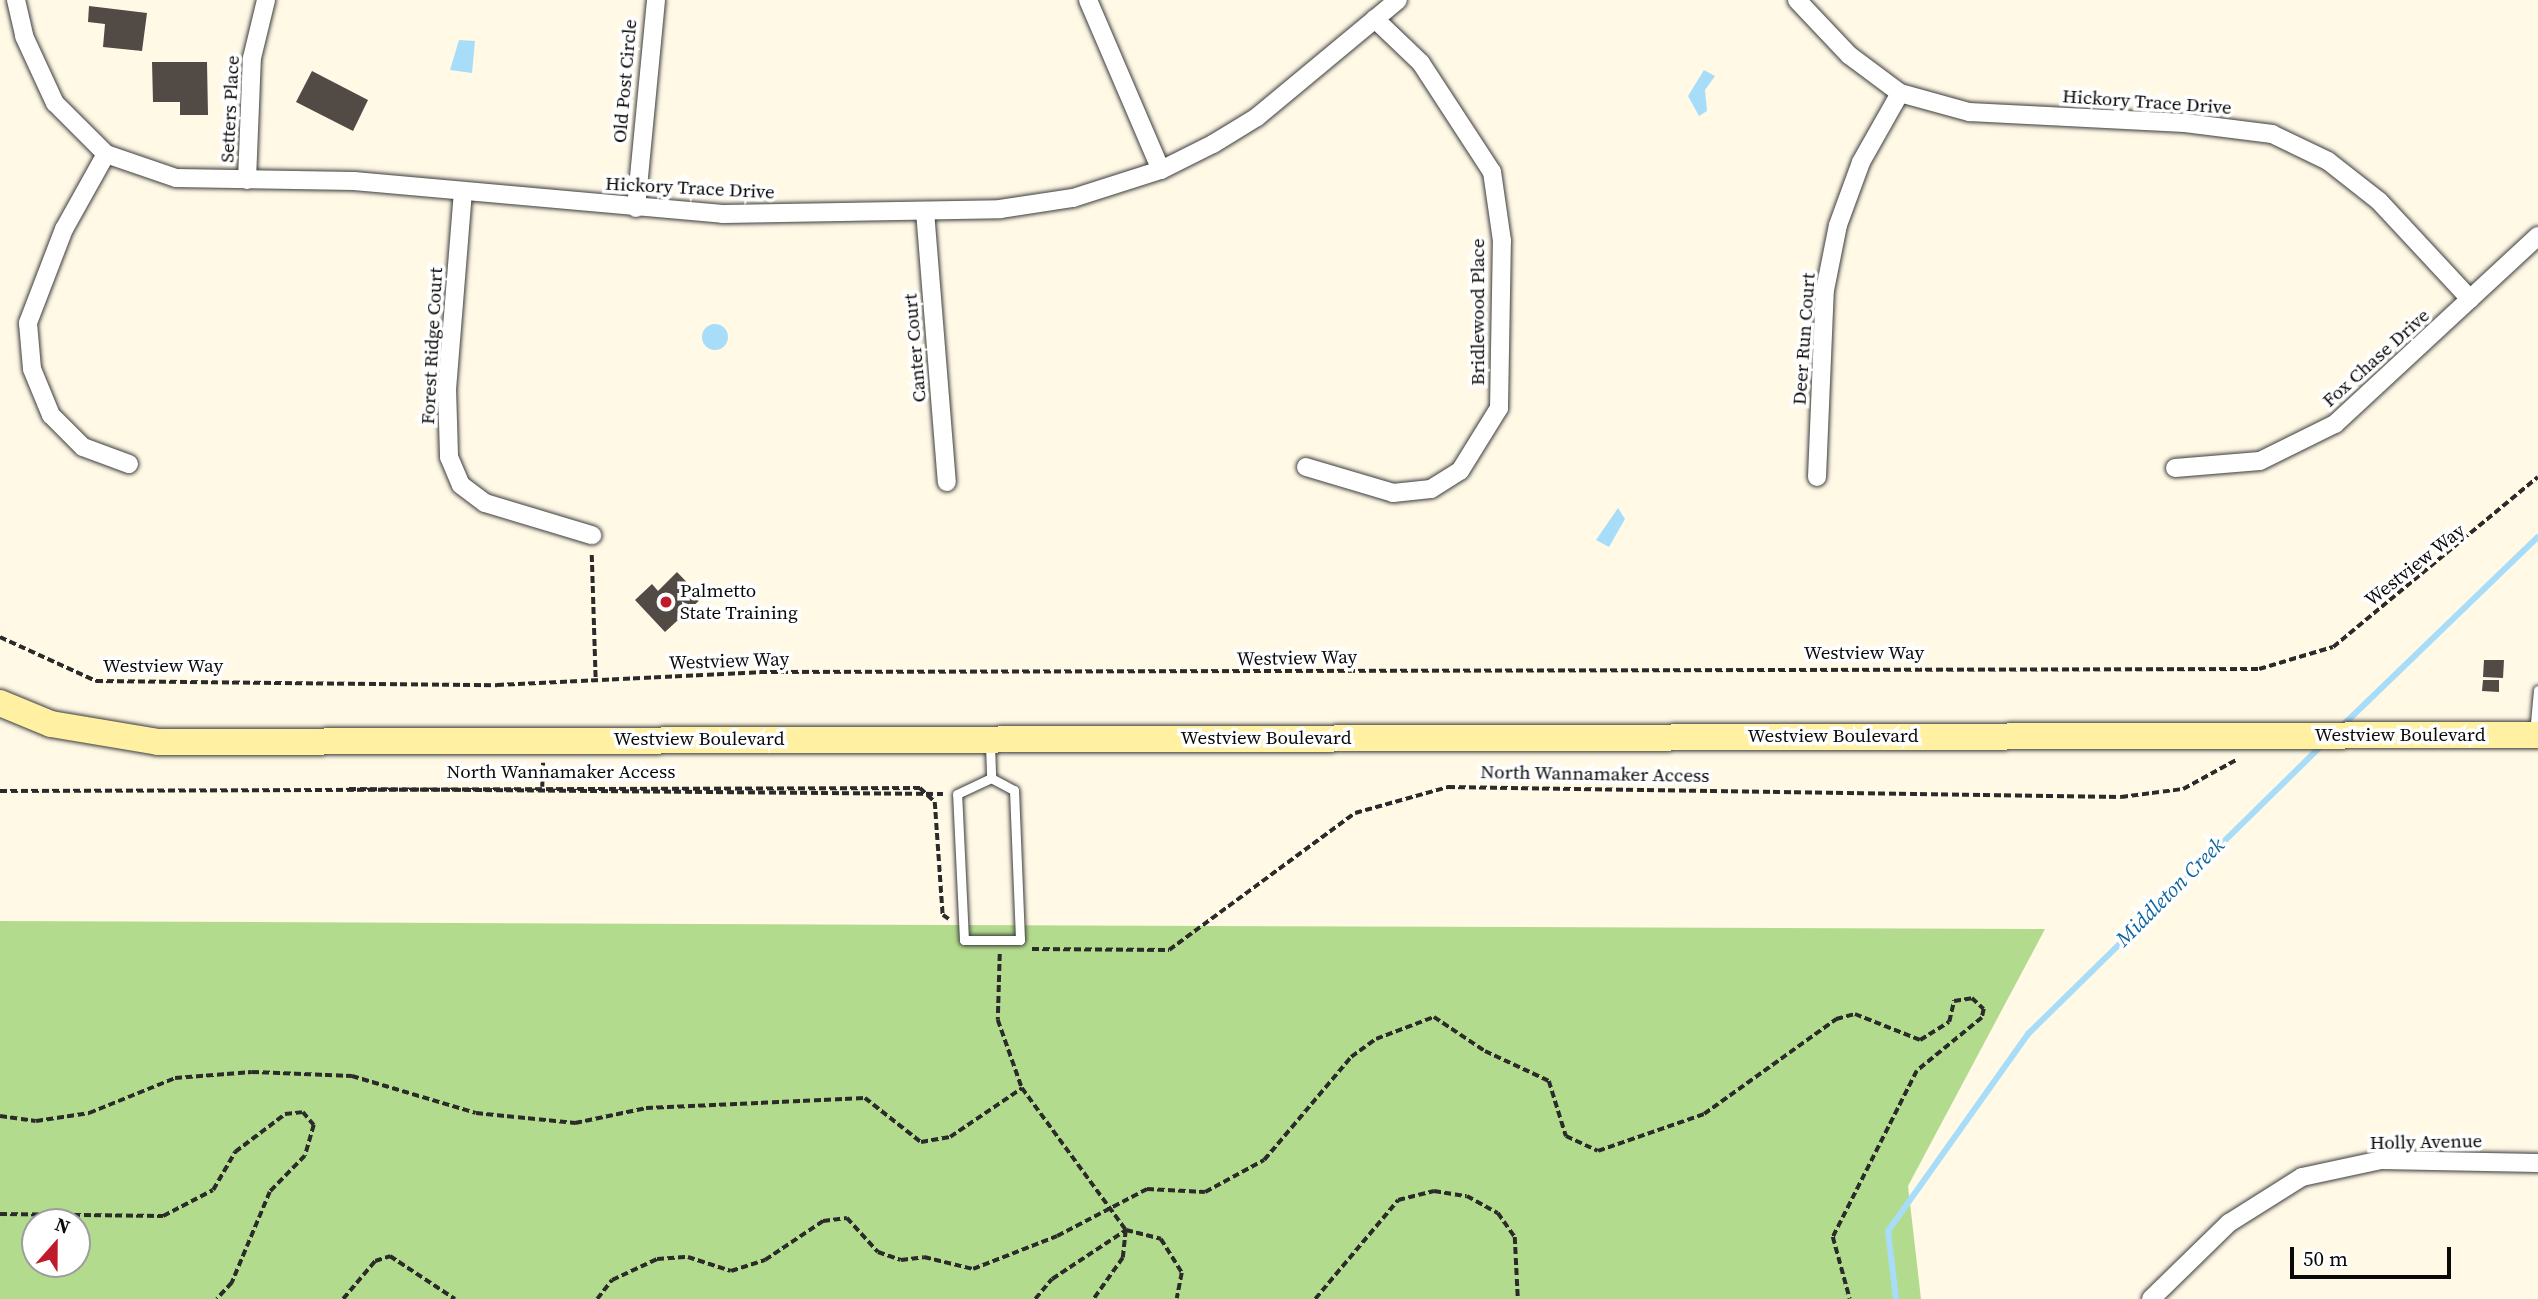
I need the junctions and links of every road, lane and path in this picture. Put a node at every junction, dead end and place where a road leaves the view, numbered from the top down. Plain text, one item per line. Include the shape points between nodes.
1 (16, 0) edge
2 (265, 0) edge
3 (656, 0) edge
4 (1088, 0) edge
5 (1398, 0) edge
6 (1797, 0) edge
7 (1375, 19) junction
8 (1900, 93) junction
9 (106, 154) junction
10 (1161, 170) junction
11 (247, 180) junction
12 (463, 191) junction
13 (636, 208) junction
14 (925, 211) junction
15 (2538, 236) edge
16 (2470, 299) junction
17 (129, 464) dead end
18 (1306, 467) dead end
19 (2175, 468) dead end
20 (1817, 477) dead end
21 (2538, 477) edge
22 (947, 482) dead end
23 (592, 535) joint
24 (0, 638) edge
25 (596, 680) junction
26 (2538, 690) edge
27 (0, 703) edge
28 (2264, 735) junction
29 (2536, 735) edge
30 (989, 738) junction
31 (991, 778) junction
32 (0, 791) edge
33 (927, 794) junction
34 (957, 794) junction
35 (963, 927) junction
36 (984, 940) junction
37 (1000, 949) junction
38 (1013, 949) dead end
39 (1026, 949) dead end
40 (1022, 1088) junction
41 (0, 1116) edge
42 (2538, 1163) edge
43 (1108, 1208) junction
44 (0, 1214) edge
45 (1126, 1230) junction
46 (217, 1299) edge
47 (343, 1299) edge
48 (455, 1299) edge
49 (597, 1299) edge
50 (1035, 1299) edge
51 (1094, 1299) edge
52 (1177, 1299) edge
53 (1315, 1299) edge
54 (1518, 1299) edge
55 (1850, 1299) edge
56 (2151, 1299) edge

1 - 9 street, Hickory Trace Drive via 24,36 55,103
2 - 11 street, Setters Place via 252,58
3 - 13 street, Old Post Circle
4 - 10 street
5 - 7 street, Hickory Trace Drive
6 - 8 street, Hickory Trace Drive via 1849,55
7 - 10 street, Hickory Trace Drive via 1257,117
7 - 18 street, Bridlewood Place via 1421,63 1492,172 1502,241 1499,408 1460,471 1431,489 1393,493
8 - 16 street, Hickory Trace Drive via 1969,112 2185,123 2272,134 2328,161 2379,201
8 - 20 street, Deer Run Court via 1861,162 1838,225 1825,290
9 - 11 street, Hickory Trace Drive via 176,178
9 - 17 street via 64,229 27,323 32,369 51,415 83,447
10 - 14 street, Hickory Trace Drive via 1073,198
11 - 12 street, Hickory Trace Drive
12 - 13 street, Hickory Trace Drive
12 - 23 street, Forest Ridge Court via 447,388 449,457 461,485 485,503
13 - 14 street, Hickory Trace Drive via 723,214
14 - 22 street, Canter Court
15 - 16 street, Fox Chase Drive
16 - 19 street, Fox Chase Drive via 2335,424 2260,461
21 - 25 path, Westview Way via 2486,527 2333,647 2259,669 760,672
23 - 25 path
24 - 25 path, Westview Way via 96,681
26 - 29 lane
27 - 30 street, Westview Boulevard via 51,724 158,742
28 - 29 street, Westview Boulevard
28 - 30 street, Westview Boulevard
28 - 39 path, North Wannamaker Access via 2234,762 2183,789 2121,797 1448,787 1355,813 1169,950
30 - 31 lane
31 - 34 lane
31 - 36 lane via 1014,790 1020,940
32 - 33 path
33 - 34 path
33 - 35 path via 935,802 943,915
34 - 35 lane
35 - 36 lane via 964,940
36 - 37 path
37 - 38 path
37 - 40 path via 998,1020
40 - 41 path via 950,1137 920,1142 865,1098 646,1108 575,1123 477,1113 352,1076 264,1073 175,1078 89,1113 36,1121
40 - 43 path
42 - 56 street, Holly Avenue via 2381,1160 2302,1177 2229,1223
43 - 45 path
43 - 49 path via 973,1269 924,1257 901,1260 878,1252 846,1218 823,1221 765,1260 731,1271 688,1257 657,1259 612,1280
43 - 55 path via 1147,1189 1205,1192 1237,1178 1264,1160 1351,1057 1377,1039 1434,1017 1485,1051 1549,1081 1566,1136 1598,1151 1704,1114 1836,1019 1855,1014 1920,1040 1950,1021 1954,1001 1972,998 1984,1009 1982,1018 1917,1071 1832,1237
44 - 46 path via 163,1216 213,1190 235,1152 285,1114 303,1112 313,1125 305,1156 270,1192 232,1283
45 - 50 path via 1052,1279
45 - 51 path via 1123,1258
45 - 52 path via 1161,1239 1182,1273
47 - 48 path via 375,1261 390,1255
53 - 54 path via 1398,1200 1434,1191 1467,1196 1498,1213 1516,1237

